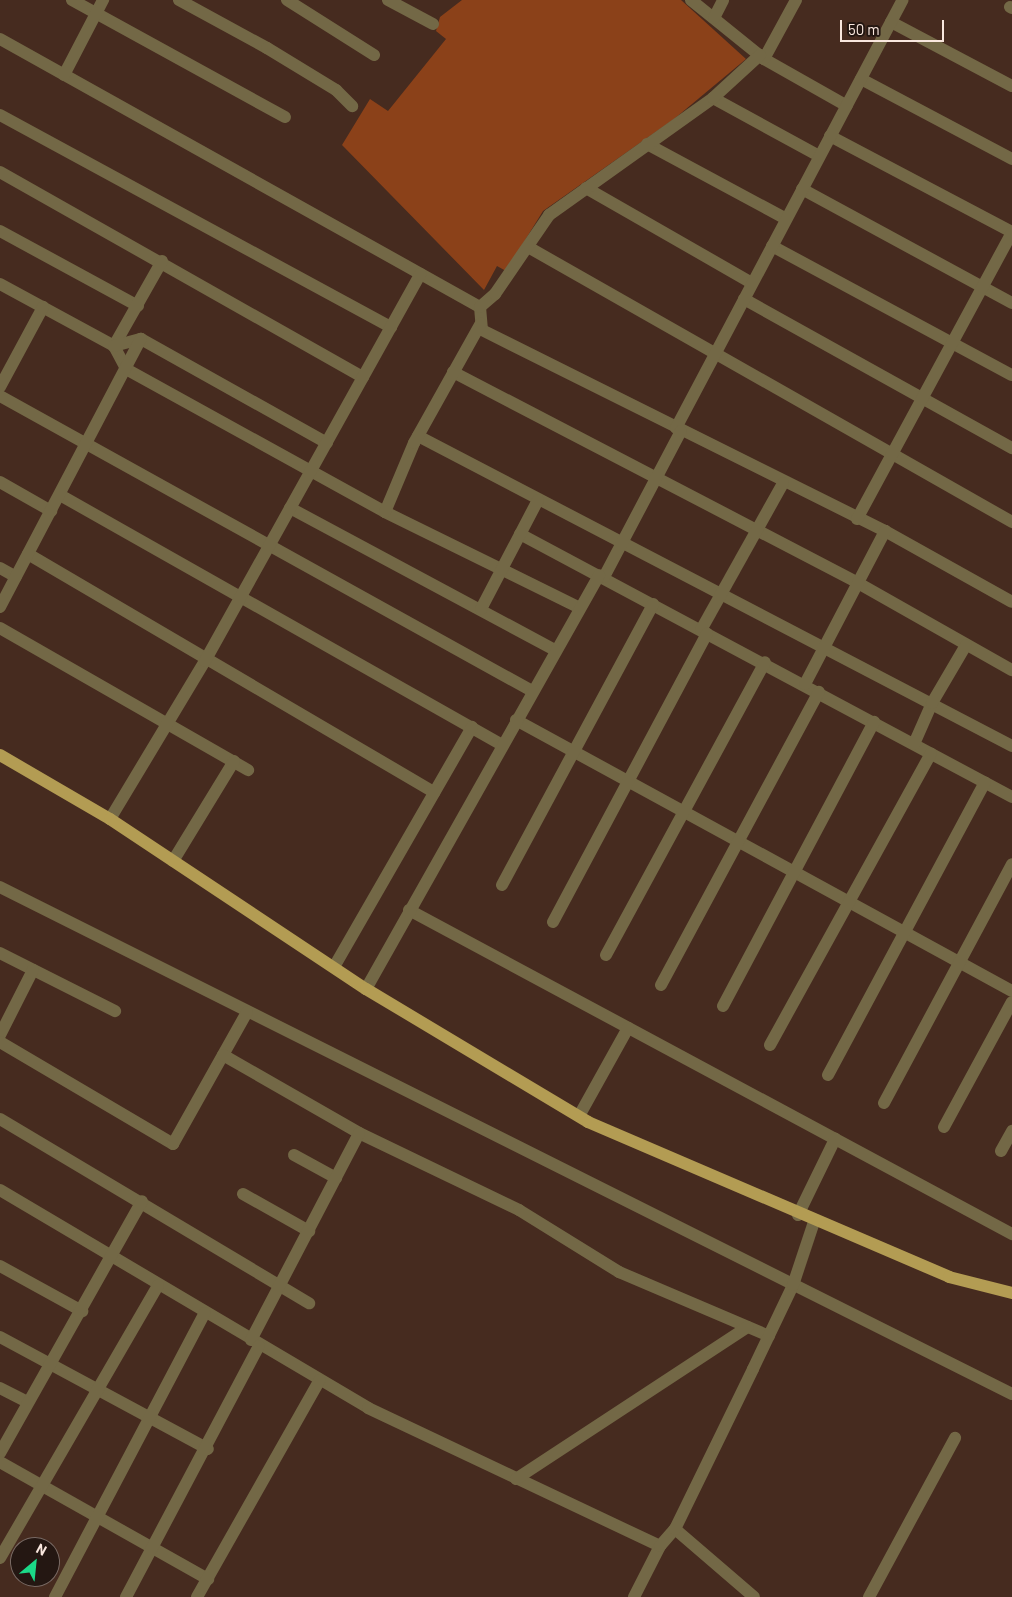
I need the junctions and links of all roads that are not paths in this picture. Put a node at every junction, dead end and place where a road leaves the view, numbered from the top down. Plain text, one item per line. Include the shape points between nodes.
1 (72, 0) edge
2 (102, 0) edge
3 (179, 0) edge
4 (287, 0) edge
5 (388, 0) edge
6 (691, 0) edge
7 (723, 0) edge
8 (796, 0) edge
9 (903, 0) edge
10 (96, 13) junction
11 (714, 18) junction
12 (891, 22) junction
13 (433, 24) dead end
14 (0, 40) edge
15 (374, 55) dead end
16 (762, 57) junction
17 (64, 75) junction
18 (861, 79) junction
19 (1012, 86) edge
20 (713, 98) junction
21 (352, 106) dead end
22 (846, 106) junction
23 (0, 115) edge
24 (285, 117) dead end
25 (830, 136) junction
26 (647, 144) junction
27 (820, 156) junction
28 (1012, 159) edge
29 (0, 172) edge
30 (586, 188) junction
31 (802, 189) junction
32 (786, 219) junction
33 (0, 231) edge
34 (1012, 232) edge
35 (772, 246) junction
36 (528, 247) junction
37 (162, 261) junction
38 (420, 274) junction
39 (752, 283) junction
40 (0, 284) edge
41 (984, 288) junction
42 (744, 299) junction
43 (1012, 303) edge
44 (138, 306) junction
45 (43, 307) junction
46 (480, 308) junction
47 (481, 323) junction
48 (391, 327) junction
49 (141, 339) junction
50 (953, 343) junction
51 (114, 346) junction
52 (714, 354) junction
53 (126, 369) junction
54 (453, 372) junction
55 (1012, 375) edge
56 (363, 377) junction
57 (0, 387) edge
58 (0, 396) edge
59 (923, 398) junction
60 (678, 429) junction
61 (418, 436) junction
62 (326, 443) junction
63 (86, 446) junction
64 (1012, 448) edge
65 (892, 455) junction
66 (310, 472) junction
67 (657, 480) junction
68 (0, 482) edge
69 (783, 482) junction
70 (60, 495) junction
71 (538, 500) junction
72 (290, 508) junction
73 (51, 511) junction
74 (385, 512) junction
75 (857, 519) junction
76 (1012, 522) edge
77 (755, 531) junction
78 (885, 531) junction
79 (520, 534) junction
80 (622, 544) junction
81 (268, 548) junction
82 (28, 554) junction
83 (0, 568) edge
84 (502, 570) junction
85 (601, 576) junction
86 (16, 577) junction
87 (858, 583) junction
88 (720, 596) junction
89 (241, 597) junction
90 (1012, 602) edge
91 (653, 604) junction
92 (0, 607) edge
93 (580, 608) junction
94 (481, 610) junction
95 (0, 628) edge
96 (704, 632) junction
97 (966, 645) junction
98 (555, 650) junction
99 (823, 650) junction
100 (205, 661) junction
101 (764, 662) junction
102 (1012, 670) edge
103 (805, 684) junction
104 (532, 691) junction
105 (819, 692) junction
106 (932, 703) junction
107 (516, 720) junction
108 (169, 722) junction
109 (874, 722) junction
110 (472, 727) junction
111 (502, 744) junction
112 (914, 744) junction
113 (1012, 746) edge
114 (931, 753) junction
115 (570, 754) junction
116 (0, 755) edge
117 (234, 761) junction
118 (248, 770) dead end
119 (985, 782) junction
120 (626, 784) junction
121 (434, 792) junction
122 (1012, 797) edge
123 (682, 814) junction
124 (110, 819) junction
125 (738, 844) junction
126 (173, 861) junction
127 (1012, 864) edge
128 (793, 874) junction
129 (502, 885) dead end
130 (0, 887) edge
131 (848, 903) junction
132 (410, 910) junction
133 (552, 922) dead end
134 (904, 933) junction
135 (0, 954) edge
136 (606, 955) dead end
137 (958, 962) junction
138 (334, 967) junction
139 (33, 970) junction
140 (661, 985) dead end
141 (366, 989) junction
142 (1012, 991) edge
143 (1012, 1002) edge
144 (723, 1006) dead end
145 (115, 1011) dead end
146 (248, 1012) junction
147 (628, 1028) junction
148 (0, 1035) edge
149 (0, 1042) edge
150 (770, 1044) dead end
151 (223, 1055) junction
152 (828, 1075) dead end
153 (884, 1103) dead end
154 (579, 1116) junction
155 (0, 1119) edge
156 (944, 1127) dead end
157 (1012, 1131) edge
158 (359, 1133) junction
159 (835, 1139) junction
160 (1001, 1151) dead end
161 (294, 1155) dead end
162 (336, 1178) junction
163 (0, 1190) edge
164 (243, 1194) dead end
165 (142, 1201) junction
166 (798, 1215) junction
167 (814, 1222) junction
168 (309, 1231) junction
169 (1012, 1234) edge
170 (110, 1256) junction
171 (0, 1266) edge
172 (158, 1285) junction
173 (282, 1285) junction
174 (792, 1285) junction
175 (1012, 1293) edge
176 (309, 1303) dead end
177 (82, 1311) junction
178 (205, 1313) junction
179 (747, 1327) junction
180 (769, 1336) junction
181 (0, 1337) edge
182 (255, 1343) junction
183 (51, 1366) junction
184 (320, 1380) junction
185 (0, 1388) edge
186 (96, 1390) junction
187 (1012, 1394) edge
188 (26, 1402) junction
189 (149, 1418) junction
190 (955, 1438) dead end
191 (208, 1449) junction
192 (0, 1453) edge
193 (0, 1462) edge
194 (516, 1479) junction
195 (40, 1485) junction
196 (97, 1517) junction
197 (675, 1529) junction
198 (660, 1546) junction
199 (153, 1548) junction
200 (0, 1558) edge
201 (208, 1579) junction
202 (55, 1597) edge
203 (126, 1597) edge
204 (197, 1597) edge
205 (634, 1597) edge
206 (754, 1597) edge
207 (870, 1597) edge

1 - 10 street
2 - 10 street
3 - 21 street via 336,90
4 - 15 street
5 - 13 street
6 - 11 street
7 - 11 street
8 - 16 street
9 - 12 street
10 - 17 street
10 - 24 street
11 - 16 street
12 - 18 street
12 - 19 street
14 - 17 street
16 - 20 street
16 - 22 street
17 - 38 street
18 - 22 street
18 - 28 street
20 - 26 street
20 - 27 street
22 - 25 street
23 - 48 street
25 - 27 street
25 - 34 street
26 - 30 street
26 - 32 street
27 - 31 street
29 - 37 street
30 - 36 street via 549,215
30 - 39 street
31 - 32 street
31 - 41 street
32 - 35 street
33 - 44 street
34 - 41 street
35 - 39 street
35 - 50 street
36 - 46 street
36 - 52 street
37 - 44 street
37 - 56 street
38 - 46 street
38 - 48 street
39 - 42 street
40 - 45 street
41 - 43 street
41 - 50 street
42 - 52 street
42 - 59 street
44 - 51 street
45 - 51 street
45 - 57 street
46 - 47 street
47 - 54 street
47 - 60 street via 482,330
48 - 56 street
49 - 51 street
49 - 53 street
49 - 62 street
50 - 55 street
50 - 59 street
51 - 53 street
52 - 60 street
52 - 65 street
53 - 63 street
53 - 66 street
54 - 61 street
54 - 67 street
56 - 62 street
58 - 63 street
59 - 64 street
59 - 65 street
60 - 67 street
60 - 69 street
61 - 71 street
61 - 74 street
62 - 66 street
63 - 70 street
63 - 81 street
65 - 75 street
65 - 76 street
66 - 72 street
66 - 74 street
67 - 77 street
67 - 80 street
68 - 73 street
69 - 75 street
69 - 77 street
70 - 73 street
70 - 89 street
71 - 79 street
71 - 80 street
72 - 81 street
72 - 94 street
73 - 82 street
74 - 84 street
75 - 78 street
77 - 87 street
77 - 88 street
78 - 87 street
78 - 90 street
79 - 84 street
79 - 85 street
80 - 85 street
80 - 88 street
81 - 89 street
81 - 104 street
82 - 86 street
82 - 100 street
83 - 86 street
84 - 93 street
84 - 94 street
85 - 91 street
85 - 93 street
86 - 92 street
87 - 97 street
87 - 99 street
88 - 96 street
88 - 99 street
89 - 100 street
89 - 110 street
91 - 96 street
91 - 115 street
93 - 98 street
94 - 98 street
95 - 108 street
96 - 101 street
96 - 120 street
97 - 102 street
97 - 106 street
98 - 104 street
99 - 103 street
99 - 106 street
100 - 108 street
100 - 121 street
101 - 103 street
101 - 123 street
103 - 105 street
104 - 107 street
105 - 109 street
105 - 125 street
106 - 112 street
106 - 113 street
107 - 111 street
107 - 115 street
108 - 117 street
108 - 124 street
109 - 112 street
109 - 128 street
110 - 111 street
110 - 121 street
111 - 132 street
112 - 114 street
114 - 119 street
114 - 131 street
115 - 120 street
115 - 129 street
116 - 124 main road
117 - 118 street
117 - 126 street
119 - 122 street
119 - 134 street
120 - 123 street
120 - 133 street
121 - 138 street
123 - 125 street
123 - 136 street
124 - 126 main road
125 - 128 street
125 - 140 street
126 - 138 main road
127 - 137 street
128 - 131 street
128 - 144 street
130 - 146 street
131 - 134 street
131 - 150 street
132 - 141 street
132 - 147 street
134 - 137 street
134 - 152 street
135 - 139 street
137 - 142 street
137 - 153 street
138 - 141 main road
139 - 145 street
139 - 148 street
141 - 154 main road
143 - 156 street
146 - 151 street
146 - 174 street
147 - 154 street
147 - 159 street
149 - 151 street via 173,1144
151 - 158 street
154 - 166 main road
155 - 165 street
157 - 160 street
158 - 162 street
158 - 179 street via 519,1210 619,1272
159 - 166 street
159 - 169 street
161 - 162 street
162 - 168 street
163 - 170 street
164 - 168 street
165 - 170 street
165 - 173 street
166 - 167 main road
167 - 174 street
167 - 175 main road via 949,1277
168 - 173 street
170 - 172 street
170 - 177 street
171 - 177 street
172 - 178 street
172 - 186 street
173 - 176 street
173 - 182 street
174 - 180 street
174 - 187 street
177 - 183 street
178 - 182 street
178 - 189 street
179 - 180 street
179 - 194 street
180 - 197 street
181 - 183 street
182 - 184 street
182 - 191 street
183 - 186 street
183 - 188 street
184 - 194 street
184 - 201 street
185 - 188 street
186 - 189 street
186 - 195 street
188 - 192 street
189 - 191 street
189 - 196 street
190 - 207 street
191 - 199 street
193 - 195 street
194 - 198 street
195 - 196 street
195 - 200 street
196 - 199 street
196 - 202 street
197 - 198 street
197 - 206 street
198 - 205 street
199 - 201 street
199 - 203 street
201 - 204 street

